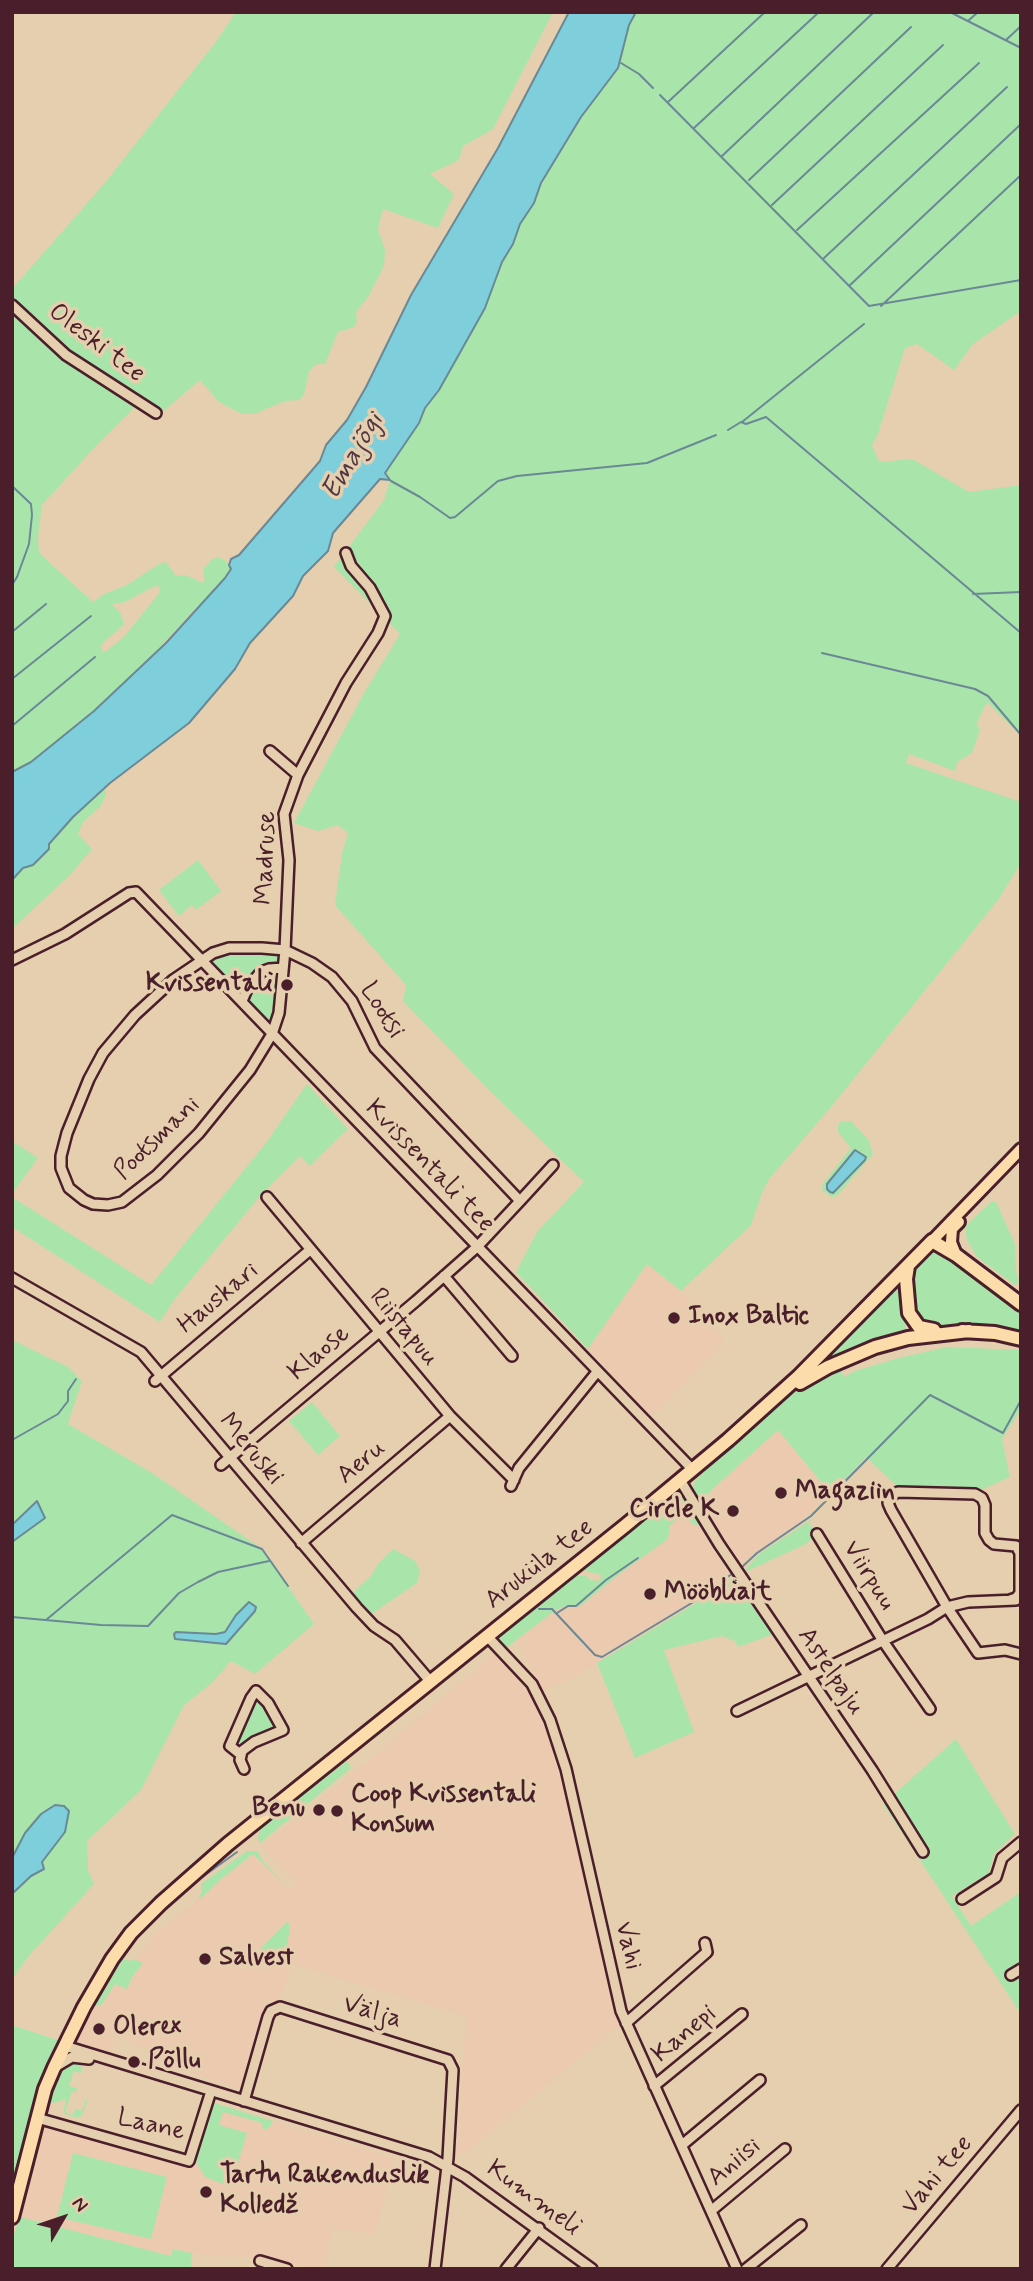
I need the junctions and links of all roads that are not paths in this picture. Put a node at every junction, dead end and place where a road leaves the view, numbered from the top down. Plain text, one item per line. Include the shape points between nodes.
1 (12, 305) edge
2 (156, 413) dead end
3 (346, 553) dead end
4 (270, 751) dead end
5 (298, 775) junction
6 (285, 950) junction
7 (12, 960) edge
8 (201, 960) junction
9 (283, 968) junction
10 (242, 1001) junction
11 (272, 1034) junction
12 (1021, 1149) edge
13 (553, 1165) dead end
14 (993, 1179) junction
15 (267, 1197) dead end
16 (520, 1201) junction
17 (932, 1241) junction
18 (477, 1247) junction
19 (310, 1250) junction
20 (956, 1255) junction
21 (908, 1265) junction
22 (444, 1276) junction
23 (12, 1278) edge
24 (1021, 1304) edge
25 (969, 1331) junction
26 (379, 1332) junction
27 (1021, 1339) edge
28 (512, 1356) dead end
29 (597, 1373) junction
30 (158, 1378) junction
31 (757, 1415) junction
32 (450, 1416) junction
33 (229, 1457) junction
34 (220, 1465) dead end
35 (693, 1469) junction
36 (680, 1480) junction
37 (817, 1535) dead end
38 (301, 1543) junction
39 (1016, 1600) edge
40 (947, 1607) junction
41 (487, 1636) junction
42 (883, 1641) junction
43 (1021, 1654) edge
44 (808, 1677) junction
45 (430, 1681) junction
46 (930, 1709) dead end
47 (737, 1712) dead end
48 (240, 1754) junction
49 (244, 1769) dead end
50 (1021, 1842) edge
51 (923, 1852) dead end
52 (962, 1899) dead end
53 (705, 1943) dead end
54 (1021, 1969) edge
55 (1011, 1975) dead end
56 (742, 2014) dead end
57 (626, 2023) junction
58 (65, 2046) junction
59 (105, 2059) junction
60 (54, 2068) junction
61 (760, 2081) dead end
62 (654, 2086) junction
63 (211, 2091) junction
64 (244, 2101) junction
65 (1021, 2110) edge
66 (37, 2118) junction
67 (682, 2145) junction
68 (785, 2148) dead end
69 (448, 2166) junction
70 (712, 2210) junction
71 (12, 2217) edge
72 (801, 2225) dead end
73 (539, 2228) junction
74 (257, 2264) edge
75 (287, 2269) edge
76 (435, 2269) edge
77 (506, 2269) edge
78 (593, 2269) edge
79 (737, 2269) edge
80 (746, 2269) edge
81 (887, 2269) edge

1 - 2 street, Oleski tee via 66,355
3 - 5 street, Madruse via 385,616
4 - 5 street
5 - 6 street, Madruse via 284,814 289,860
6 - 8 street, Lootsi via 229,948
6 - 9 street, Madruse
6 - 16 street, Lootsi via 332,977 352,1001 375,1048
7 - 8 street, Kvissentali tee via 136,892
8 - 10 street, Kvissentali tee
8 - 11 street, Pootsmani via 135,1014 103,1053 76,1107 61,1156 73,1192 93,1204 108,1205 122,1202 143,1187 199,1133
9 - 10 street via 261,972
9 - 11 street, Madruse
10 - 11 street, Kvissentali tee
11 - 18 street, Kvissentali tee
12 - 14 main road
13 - 16 street
14 - 17 main road
14 - 20 main road via 952,1229
15 - 19 street, Riistapuu
16 - 18 street
17 - 20 highway
17 - 21 highway
18 - 22 street, Klaose
18 - 29 street, Kvissentali tee
19 - 26 street, Riistapuu
19 - 30 street, Hauskari
20 - 24 highway
21 - 25 highway via 909,1312 919,1327
21 - 31 highway
22 - 26 street, Klaose
22 - 28 street
23 - 30 street, Meruski via 141,1352
25 - 27 highway
25 - 31 highway via 908,1338 851,1356 802,1381
26 - 32 street, Riistapuu
26 - 33 street, Klaose
29 - 32 street, Riistapuu via 519,1468 513,1483
29 - 35 street, Kvissentali tee
30 - 33 street, Meruski
31 - 35 highway, Aruküla tee
32 - 38 street, Aeru
33 - 34 street, Klaose
33 - 38 street, Meruski
35 - 36 highway, Aruküla tee
36 - 41 highway, Aruküla tee
36 - 44 street, Astelpaju
37 - 42 street, Viirpuu
38 - 45 street, Meruski
39 - 40 street
39 - 40 street via 1020,1553 1016,1546 994,1544 985,1533 982,1498 898,1492 888,1503
40 - 42 street
40 - 43 street via 978,1653 1005,1650
41 - 45 highway, Aruküla tee
41 - 57 street, Vahi via 532,1684 550,1720 566,1769
42 - 44 street
42 - 46 street, Viirpuu
44 - 47 street
44 - 51 street, Astelpaju
45 - 58 highway, Aruküla tee via 161,1903 118,1950
48 - 48 street via 230,1746 256,1691 283,1730 254,1742
48 - 49 street
50 - 52 street via 1002,1858 996,1877
53 - 57 street via 707,1952
54 - 55 street
56 - 62 street, Kanepi
57 - 62 street, Vahi
58 - 59 street
58 - 60 highway, Aruküla tee
59 - 60 street via 72,2057
59 - 63 street
60 - 66 highway, Aruküla tee
61 - 67 street
62 - 67 street, Vahi
63 - 64 street
63 - 66 street, Laane via 189,2161
64 - 69 street
64 - 69 street, Välja via 268,2017 280,2007 441,2056 453,2070
65 - 81 street, Vahi tee
66 - 71 highway, Aruküla tee
67 - 70 street, Vahi
68 - 70 street, Aniisi
69 - 73 street, Kummeli
69 - 76 street
70 - 79 street, Vahi
72 - 80 street
73 - 77 street
73 - 78 street, Kummeli
74 - 75 street

